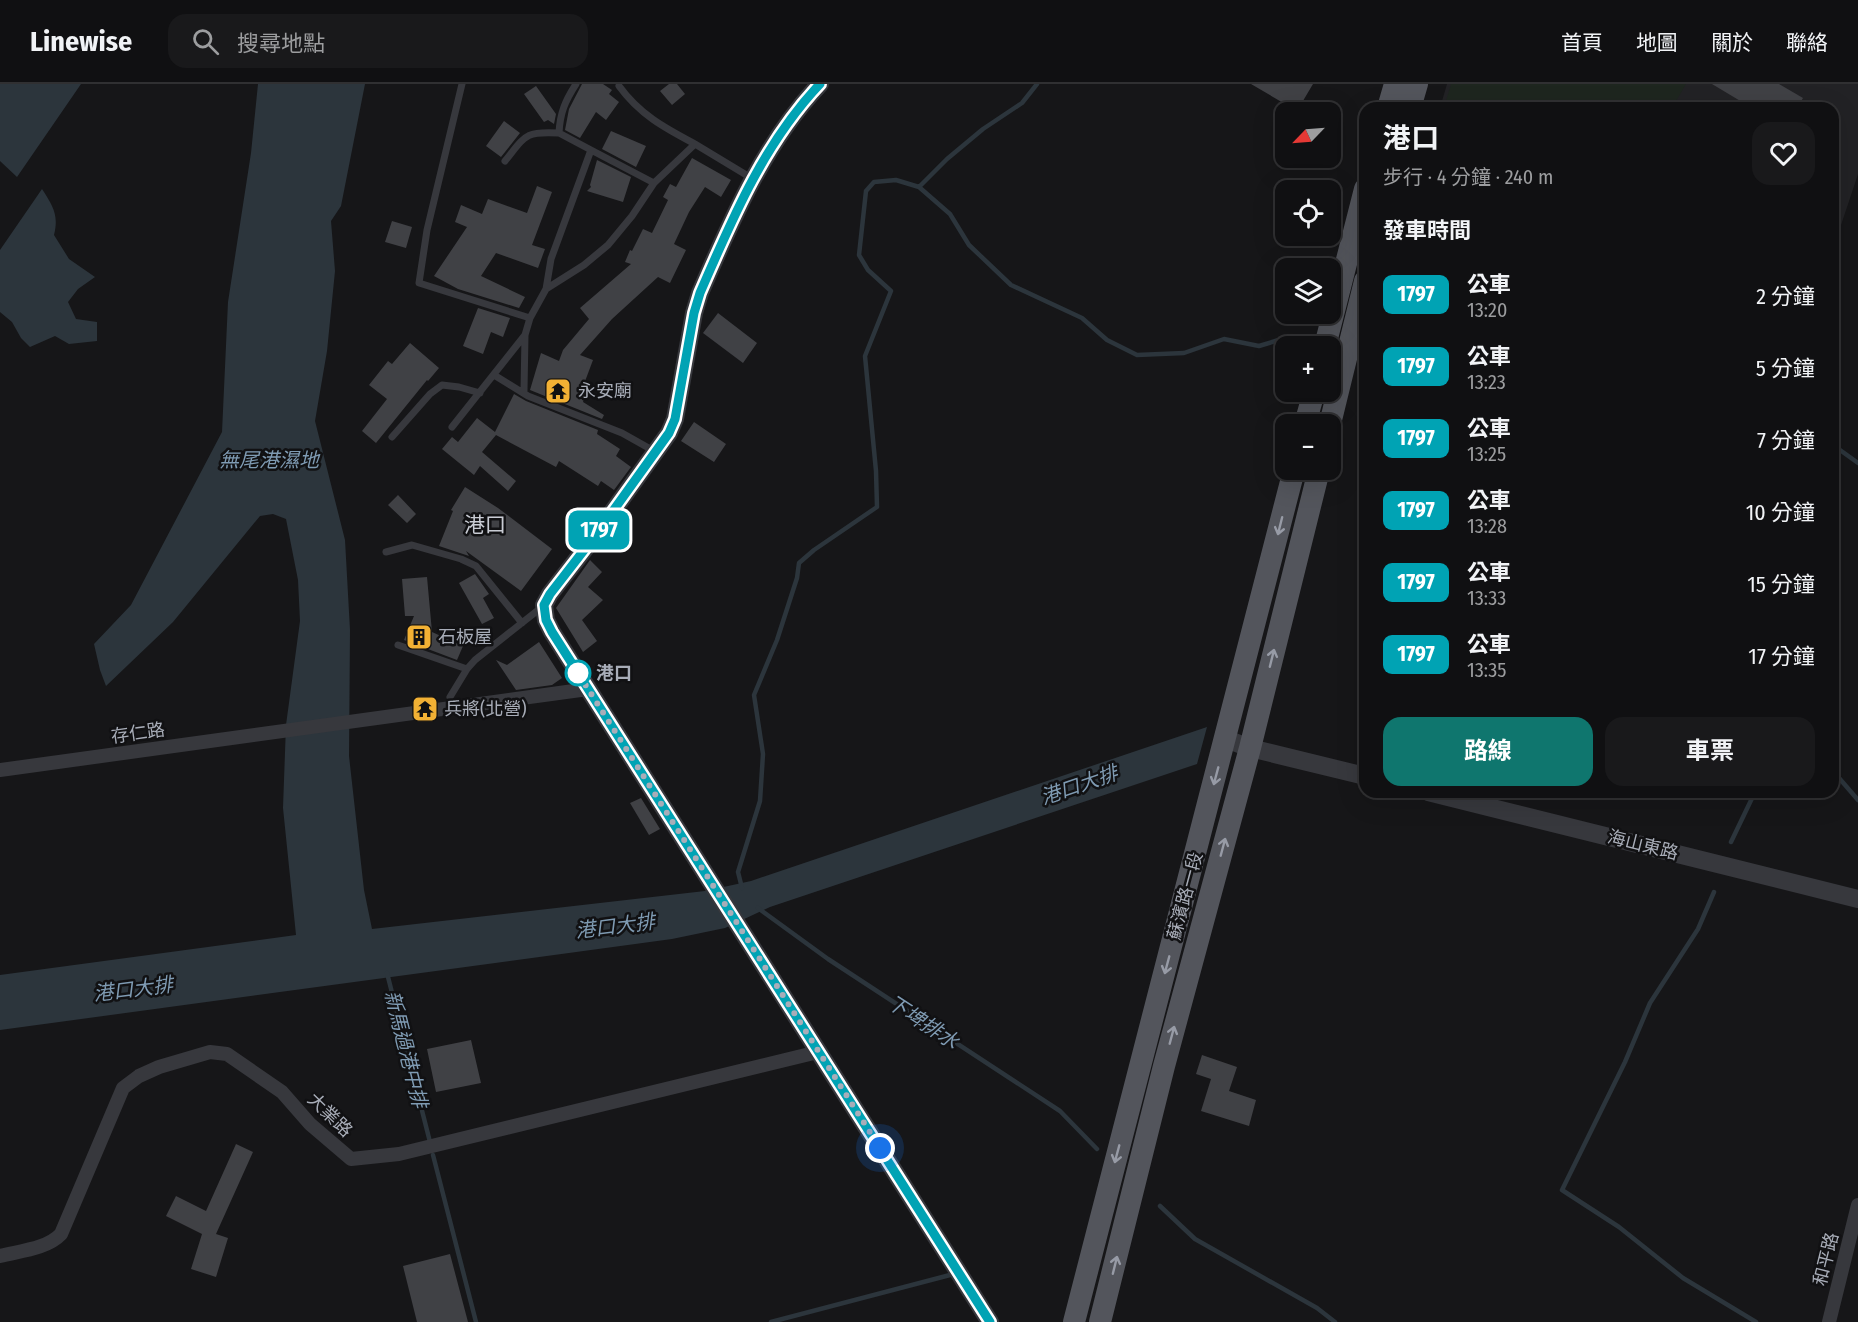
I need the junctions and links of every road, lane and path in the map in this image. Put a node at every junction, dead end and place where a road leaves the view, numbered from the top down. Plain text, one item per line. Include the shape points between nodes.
1 (462, 84) edge
2 (576, 84) edge
3 (820, 84) edge
4 (1395, 84) edge
5 (1417, 84) edge
6 (619, 86) dead end
7 (1390, 102) edge
8 (1412, 102) edge
9 (559, 133) junction
10 (695, 144) junction
11 (591, 150) junction
12 (505, 161) dead end
13 (753, 179) junction
14 (654, 183) junction
15 (1359, 213) edge
16 (546, 289) junction
17 (1359, 306) edge
18 (530, 318) junction
19 (525, 335) junction
20 (1328, 336) edge
21 (494, 375) junction
22 (524, 391) junction
23 (480, 393) junction
24 (1332, 414) edge
25 (452, 427) dead end
26 (392, 437) dead end
27 (656, 452) junction
28 (1291, 480) edge
29 (1316, 480) edge
30 (386, 552) dead end
31 (544, 605) junction
32 (522, 623) junction
33 (398, 645) dead end
34 (467, 669) junction
35 (588, 689) junction
36 (448, 703) junction
37 (1226, 739) junction
38 (1250, 748) junction
39 (0, 770) edge
40 (1359, 775) edge
41 (1452, 798) edge
42 (1858, 899) edge
43 (818, 1052) junction
44 (1141, 1061) junction
45 (1164, 1066) junction
46 (1858, 1205) edge
47 (0, 1256) edge
48 (990, 1322) edge
49 (1074, 1322) edge
50 (1100, 1322) edge
51 (1829, 1322) edge

1 - 18 lane via 427,230 419,283
2 - 9 lane via 563,104
3 - 13 street via 780,132
4 - 7 main road
5 - 8 main road
6 - 10 lane via 653,122
9 - 11 lane
9 - 12 lane via 535,132 521,141
10 - 13 lane
10 - 14 lane
11 - 14 lane
11 - 16 lane via 551,259
13 - 27 street via 700,293 675,419
14 - 16 lane via 608,245
15 - 20 main road
16 - 18 lane
17 - 24 main road
18 - 19 lane
19 - 21 lane
19 - 22 lane
21 - 22 lane
21 - 23 lane
22 - 27 lane
23 - 25 lane
23 - 26 lane via 442,385 430,393
27 - 31 street
28 -> 37 main road, 蘇濱路一段
38 -> 29 main road, 蘇濱路一段
30 - 32 lane via 412,545 476,566
31 - 32 lane
31 - 35 street via 552,632
32 - 34 lane
33 - 34 lane
34 - 36 lane
35 - 36 street
35 - 43 street
36 - 39 street, 存仁路 via 343,723
37 - 38 street
37 -> 44 main road, 蘇濱路一段
38 - 40 street
45 -> 38 main road, 蘇濱路一段
41 - 42 street, 海山東路
43 - 47 street, 大業路 via 399,1154 351,1160 310,1125 282,1092 227,1054 210,1052 159,1066 123,1088 61,1234 44,1245
43 - 48 street
44 - 45 main road
44 -> 49 main road, 蘇濱路一段
50 -> 45 main road, 蘇濱路一段
46 - 51 street, 和平路

